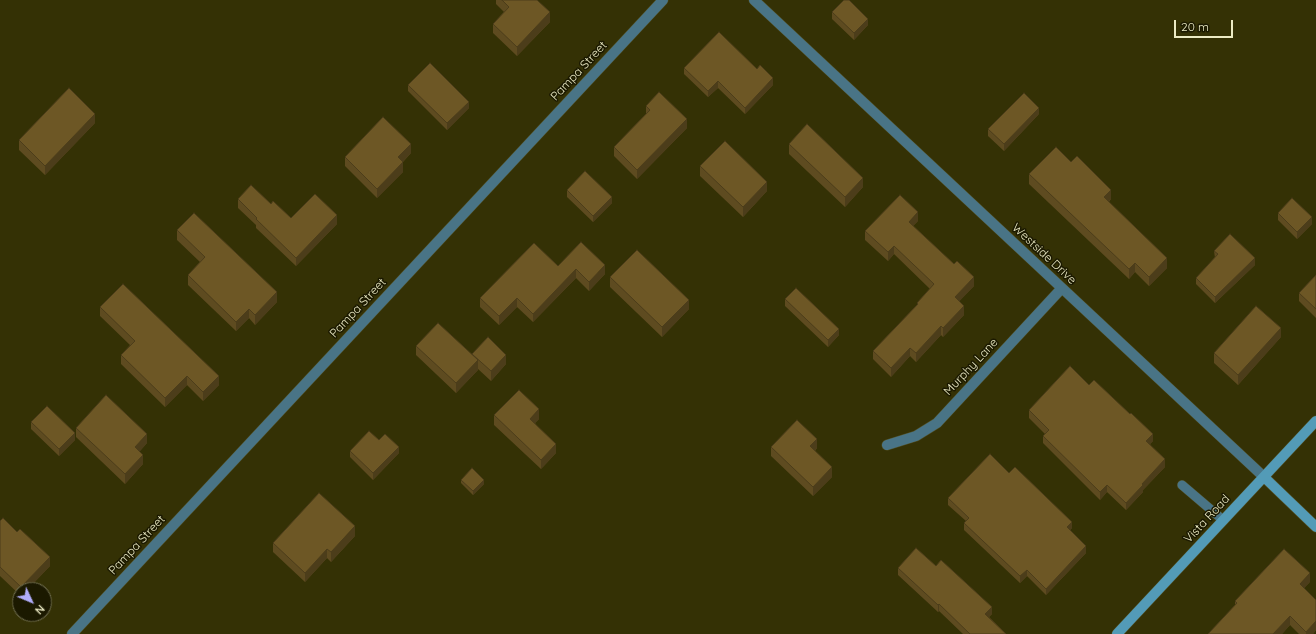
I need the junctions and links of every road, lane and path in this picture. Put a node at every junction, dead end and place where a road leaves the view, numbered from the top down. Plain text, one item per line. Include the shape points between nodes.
1 (663, 0) edge
2 (754, 0) edge
3 (1062, 288) junction
4 (1316, 421) edge
5 (887, 445) dead end
6 (1264, 477) junction
7 (1182, 485) dead end
8 (1224, 520) junction
9 (1316, 528) edge
10 (72, 634) edge
11 (1117, 634) edge

1 - 10 street, Pampa Street
2 - 3 street, Westside Drive
3 - 5 street, Murphy Lane via 937,423 916,436
3 - 6 street, Westside Drive
4 - 6 street, Vista Road
6 - 8 street, Vista Road
6 - 9 street, Westside Drive
7 - 8 lane
8 - 11 street, Vista Road

